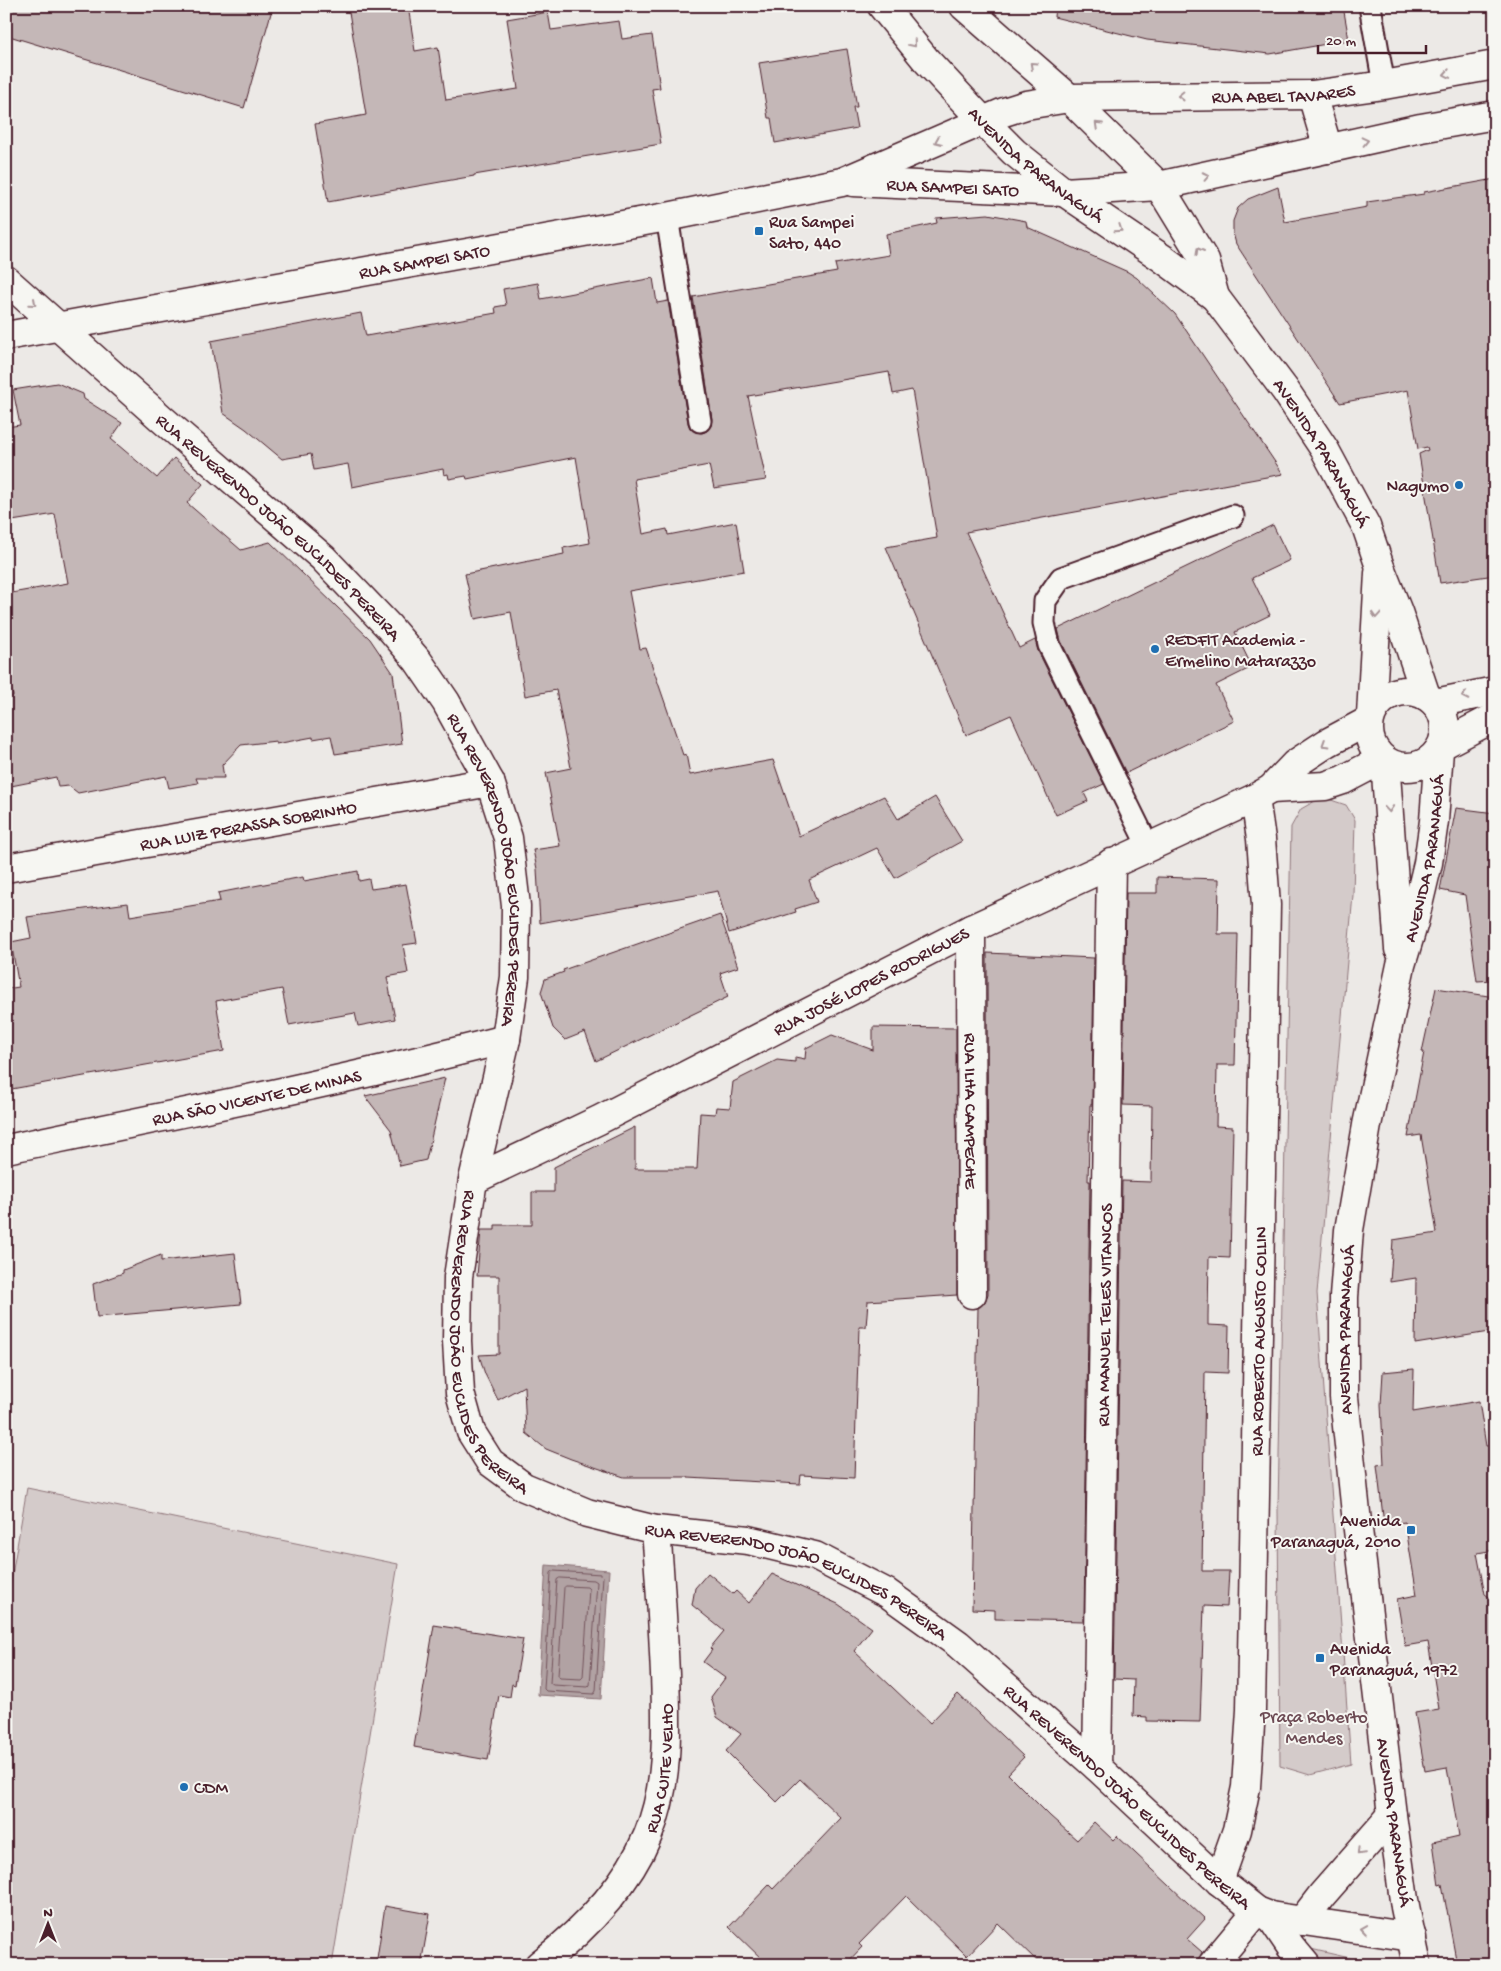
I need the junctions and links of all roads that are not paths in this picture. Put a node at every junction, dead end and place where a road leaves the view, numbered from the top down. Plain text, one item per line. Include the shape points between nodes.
1 (882, 6) edge
2 (964, 6) edge
3 (1370, 6) edge
4 (1495, 65) edge
5 (1384, 85) junction
6 (1312, 95) junction
7 (1069, 98) junction
8 (1495, 115) edge
9 (983, 121) junction
10 (1328, 149) junction
11 (842, 182) junction
12 (1159, 186) junction
13 (1064, 192) junction
14 (667, 217) junction
15 (6, 280) edge
16 (1215, 297) junction
17 (59, 326) junction
18 (6, 336) edge
19 (700, 421) dead end
20 (1234, 516) dead end
21 (1380, 566) junction
22 (1495, 691) edge
23 (1431, 700) junction
24 (1495, 717) edge
25 (1370, 718) junction
26 (1440, 747) junction
27 (1384, 760) junction
28 (490, 782) junction
29 (1263, 794) junction
30 (1148, 846) junction
31 (1111, 863) junction
32 (6, 868) edge
33 (971, 929) junction
34 (1400, 965) junction
35 (506, 1039) junction
36 (6, 1149) edge
37 (473, 1180) junction
38 (972, 1294) dead end
39 (656, 1530) junction
40 (1098, 1767) junction
41 (1392, 1815) junction
42 (1219, 1881) junction
43 (1264, 1914) junction
44 (1302, 1921) junction
45 (1412, 1937) junction
46 (539, 1965) edge
47 (1212, 1965) edge
48 (1306, 1965) edge
49 (1417, 1965) edge

1 -> 9 street, AVENIDA PARANAGUÁ via 926,60
7 -> 2 street, AVENIDA PARANAGUÁ
3 - 5 lane
4 -> 5 street, RUA ABEL TAVARES
5 - 6 street, RUA ABEL TAVARES
6 -> 7 street, RUA ABEL TAVARES
6 - 10 street
7 - 9 street, RUA ABEL TAVARES via 1026,105
12 -> 7 street, AVENIDA PARANAGUÁ
10 -> 8 street
9 -> 11 street, RUA SAMPEI SATO
9 - 13 street, AVENIDA PARANAGUÁ via 1014,152
12 -> 10 street
11 - 13 street, RUA SAMPEI SATO
11 - 14 street, RUA SAMPEI SATO
12 - 13 street, RUA SAMPEI SATO
16 -> 12 street, AVENIDA PARANAGUÁ via 1204,261
13 -> 16 street, AVENIDA PARANAGUÁ
14 - 17 street, RUA SAMPEI SATO
14 - 19 lane
15 -> 17 street, RUA REVERENDO JOÃO EUCLIDES PEREIRA
16 - 21 street, AVENIDA PARANAGUÁ via 1285,390 1325,450 1366,526
17 - 18 street, RUA SAMPEI SATO
17 - 28 street, RUA REVERENDO JOÃO EUCLIDES PEREIRA via 323,558 389,627 418,661 446,702
20 - 30 lane via 1061,578 1045,601 1044,623 1049,645
21 - 23 street, AVENIDA PARANAGUÁ
21 -> 25 street, AVENIDA PARANAGUÁ
22 -> 23 street
23 - 25 street via 1414,692 1394,694 1378,704
23 - 26 street via 1443,715 1444,739
24 - 26 street
25 - 27 street via 1369,740
25 -> 29 street, RUA JOSÉ LOPES RODRIGUES via 1295,764
26 - 27 street via 1431,760 1420,766 1396,766
26 - 34 street, AVENIDA PARANAGUÁ via 1428,863 1417,914
27 - 29 street, RUA JOSÉ LOPES RODRIGUES via 1325,786
27 -> 34 street, AVENIDA PARANAGUÁ
28 - 32 street, RUA LUIZ PERASSA SOBRINHO
28 - 35 street, RUA REVERENDO JOÃO EUCLIDES PEREIRA via 508,838 516,906 515,977
29 - 30 street, RUA JOSÉ LOPES RODRIGUES
29 - 42 street, RUA ROBERTO AUGUSTO COLLIN via 1266,905 1251,1710 1246,1787 1237,1830
30 - 31 street, RUA JOSÉ LOPES RODRIGUES
31 - 33 street, RUA JOSÉ LOPES RODRIGUES
31 - 40 street, RUA MANUEL TELES VITANCOS
33 - 37 street, RUA JOSÉ LOPES RODRIGUES via 599,1120
33 - 38 street, RUA ILHA CAMPECHE
34 - 41 street, AVENIDA PARANAGUÁ via 1349,1230 1344,1297 1344,1397
35 - 36 street, RUA SÃO VICENTE DE MINAS via 286,1091
35 - 37 street, RUA REVERENDO JOÃO EUCLIDES PEREIRA
37 - 39 street, RUA REVERENDO JOÃO EUCLIDES PEREIRA via 458,1277 457,1341 460,1393 470,1432 490,1462 524,1487 587,1513
39 - 40 street, RUA REVERENDO JOÃO EUCLIDES PEREIRA via 748,1540 815,1556 887,1593 958,1644
39 - 46 street, RUA CUITE VELHO via 663,1606 667,1724 662,1786 648,1835 626,1876 605,1904
40 - 42 street, RUA REVERENDO JOÃO EUCLIDES PEREIRA
41 -> 44 street
41 - 45 street, AVENIDA PARANAGUÁ
42 - 43 street, RUA REVERENDO JOÃO EUCLIDES PEREIRA
43 - 44 street, RUA REVERENDO JOÃO EUCLIDES PEREIRA
43 - 47 street
43 - 48 street, RUA REVERENDO JOÃO EUCLIDES PEREIRA
45 -> 44 street, RUA REVERENDO JOÃO EUCLIDES PEREIRA
45 - 49 street, AVENIDA PARANAGUÁ

